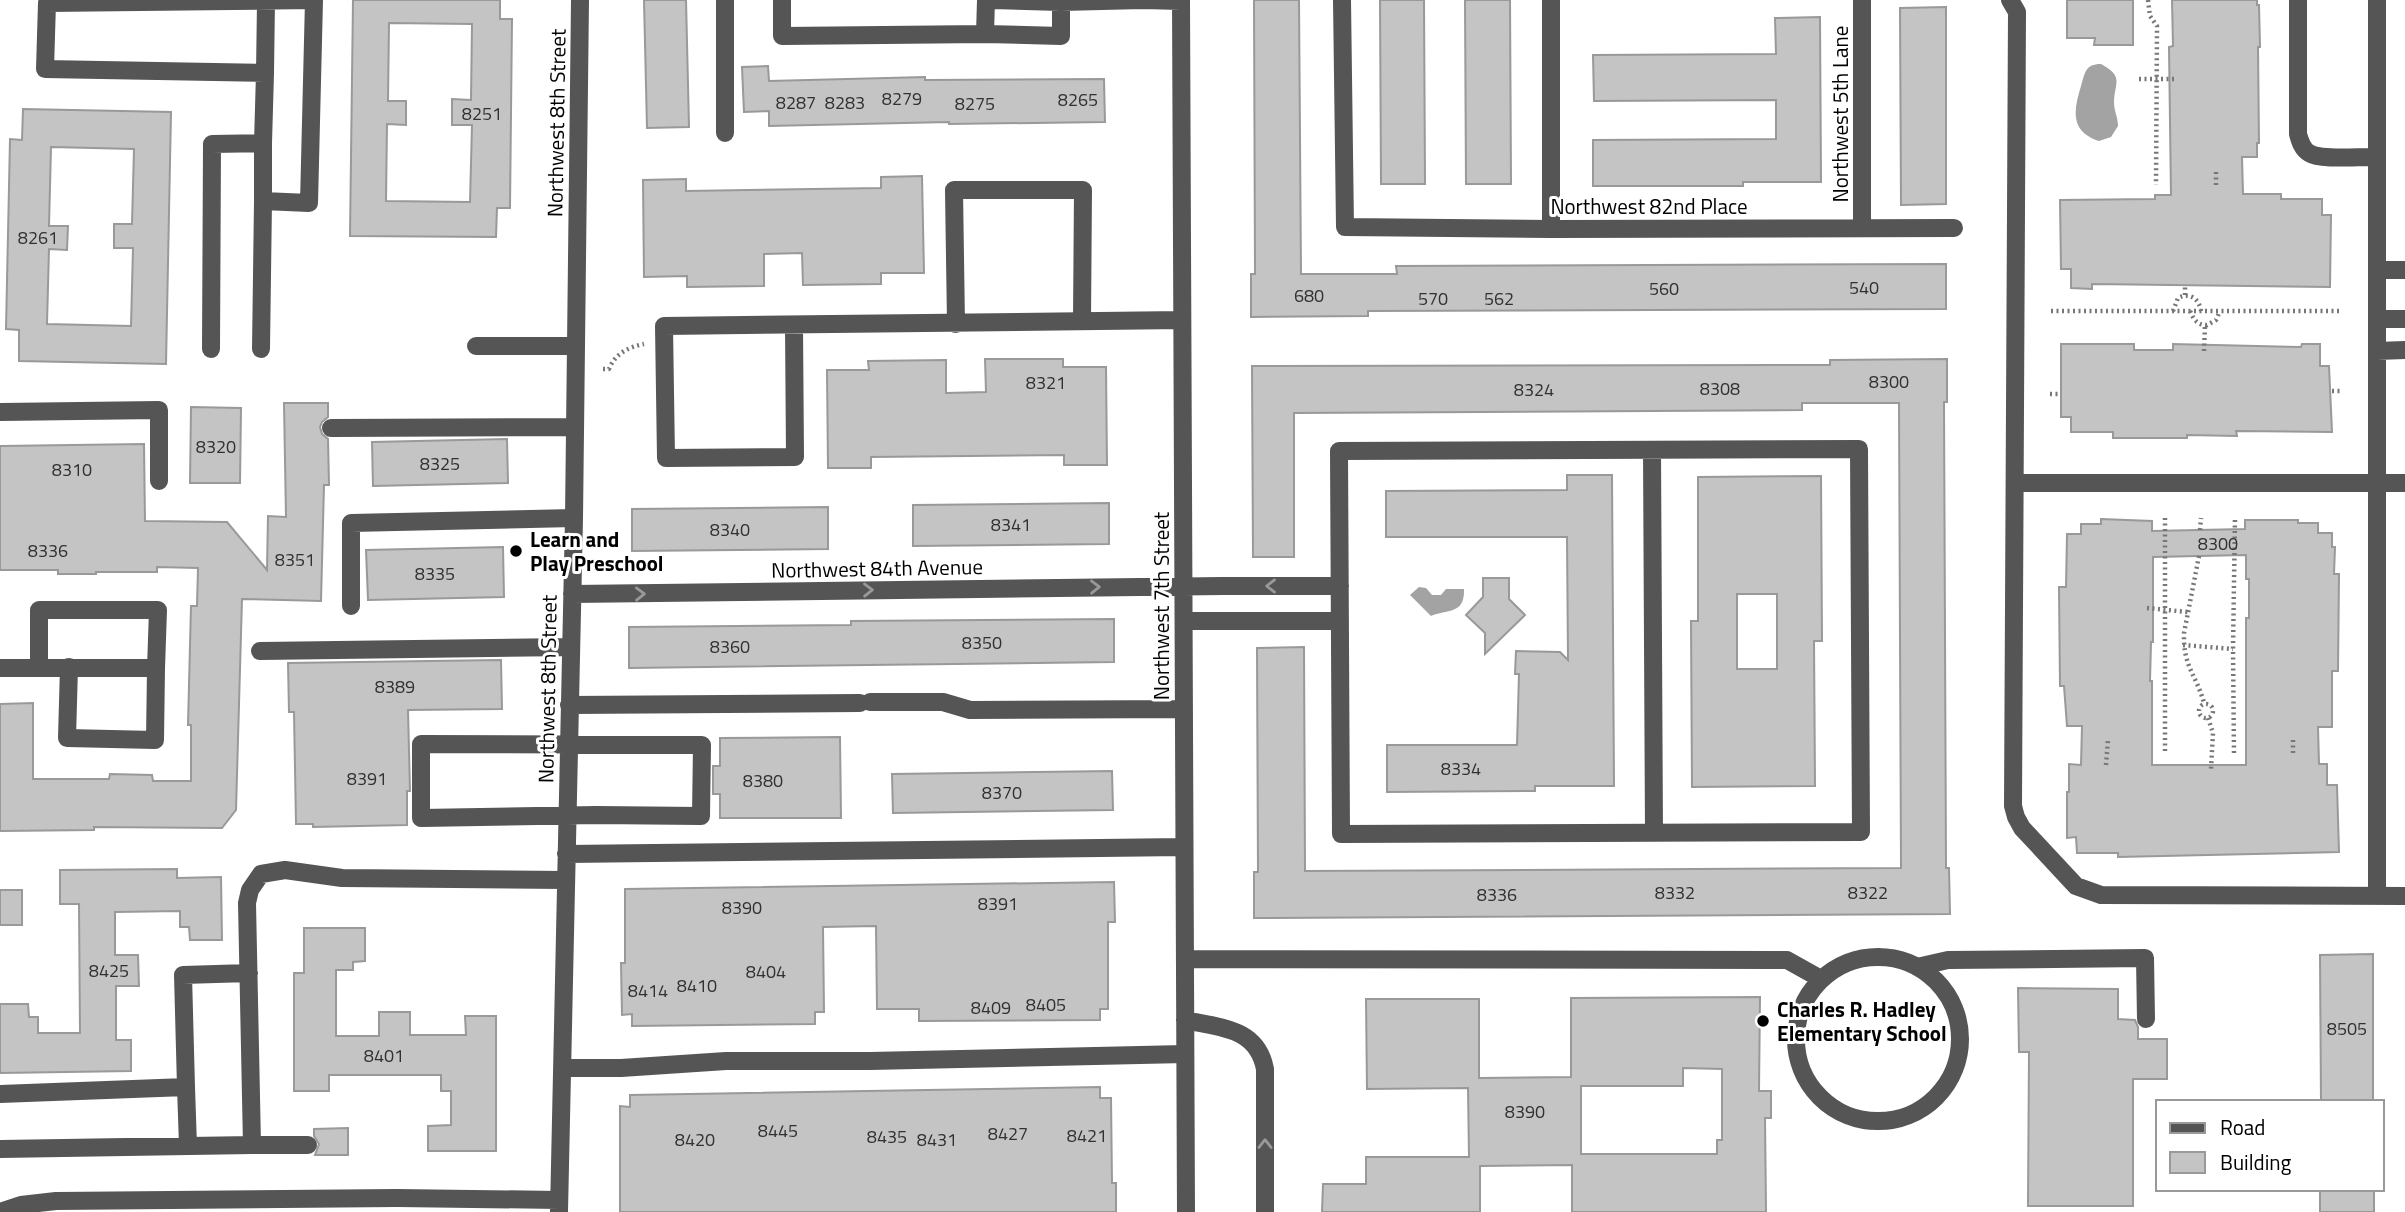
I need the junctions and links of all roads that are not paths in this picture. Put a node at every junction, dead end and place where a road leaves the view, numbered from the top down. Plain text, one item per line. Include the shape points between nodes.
1 (580, 0) edge
2 (725, 0) edge
3 (782, 0) edge
4 (985, 0) edge
5 (992, 0) edge
6 (1143, 0) edge
7 (1181, 0) edge
8 (1342, 0) edge
9 (1551, 0) edge
10 (1862, 0) edge
11 (2298, 0) edge
12 (2377, 0) edge
13 (266, 1) edge
14 (1061, 2) edge
15 (2019, 4) edge
16 (985, 34) junction
17 (265, 73) junction
18 (725, 133) dead end
19 (264, 143) junction
20 (2377, 156) junction
21 (263, 201) junction
22 (1863, 228) junction
23 (1954, 228) dead end
24 (1551, 229) junction
25 (2377, 270) junction
26 (2405, 270) edge
27 (2377, 319) junction
28 (1082, 320) junction
29 (1182, 320) junction
30 (2405, 320) edge
31 (956, 324) junction
32 (794, 326) junction
33 (475, 346) dead end
34 (576, 346) junction
35 (211, 349) dead end
36 (261, 349) dead end
37 (2405, 350) edge
38 (2377, 351) junction
39 (0, 412) edge
40 (575, 427) junction
41 (331, 428) dead end
42 (1652, 450) junction
43 (159, 481) dead end
44 (2016, 483) junction
45 (2376, 483) junction
46 (2405, 483) edge
47 (574, 518) junction
48 (1184, 586) junction
49 (1340, 586) junction
50 (572, 594) junction
51 (352, 606) dead end
52 (1184, 621) junction
53 (1340, 621) junction
54 (570, 648) junction
55 (260, 651) dead end
56 (39, 667) junction
57 (69, 667) junction
58 (0, 668) edge
59 (156, 668) junction
60 (569, 705) junction
61 (1184, 709) junction
62 (568, 745) junction
63 (567, 816) junction
64 (1654, 833) junction
65 (1184, 847) junction
66 (566, 854) junction
67 (566, 880) junction
68 (2377, 896) junction
69 (2405, 896) edge
70 (1185, 959) junction
71 (1917, 967) junction
72 (249, 973) junction
73 (1821, 979) junction
74 (2146, 1018) dead end
75 (1185, 1020) junction
76 (1185, 1054) junction
77 (562, 1068) junction
78 (186, 1087) junction
79 (0, 1094) edge
80 (252, 1145) junction
81 (308, 1145) dead end
82 (188, 1146) junction
83 (0, 1149) edge
84 (559, 1206) edge
85 (0, 1212) edge
86 (1186, 1212) edge
87 (1265, 1212) edge

1 - 34 street, Northwest 8th Street
2 - 18 street
3 - 16 street via 782,36
4 - 16 street
5 - 14 street
6 - 7 street
6 - 14 street
7 - 29 street, Northwest 7th Street
8 - 24 street, Northwest 82nd Place via 1345,227
9 - 24 street
10 - 22 street, Northwest 5th Lane
11 - 20 street via 2298,134 2302,145 2319,156
12 - 20 street
13 - 17 street
13 - 17 street via 47,3 46,69
13 - 21 street via 314,0 309,203
14 - 16 street via 1061,36
15 - 44 street
17 - 19 street
19 - 21 street
19 - 35 street via 212,144
20 - 25 street
21 - 36 street
22 - 23 street, Northwest 82nd Place
22 - 24 street, Northwest 82nd Place
25 - 26 street
25 - 27 street
27 - 30 street
27 - 38 street
28 - 29 street
28 - 31 street
28 - 31 street via 1083,190 954,190
29 - 48 street, Northwest 7th Street
31 - 32 street
32 - 32 street via 664,326 666,458 795,457
33 - 34 street
34 - 40 street, Northwest 8th Street
37 - 38 street
38 - 45 street
39 - 43 street via 159,410
40 - 41 street
40 - 47 street, Northwest 8th Street
42 - 49 street via 1339,451
42 - 64 street
42 - 64 street via 1859,449 1860,463 1861,832
44 - 45 street
44 - 68 street via 2013,806 2022,828 2076,886 2101,895
45 - 46 street
45 - 68 street
47 - 50 street, Northwest 8th Street
47 - 51 street via 351,523
49 -> 48 street, Northwest 84th Avenue
50 -> 48 street, Northwest 84th Avenue
48 - 52 street, Northwest 7th Street
49 - 53 street
50 - 54 street, Northwest 8th Street
52 - 53 street
52 - 61 street, Northwest 7th Street
53 - 64 street via 1340,834
54 - 55 street
54 - 60 street, Northwest 8th Street
56 - 57 street
56 - 58 street
56 - 59 street via 39,610 158,610
57 - 59 street
57 - 59 street via 67,738 155,740
60 - 61 street via 943,702 970,710
60 - 62 street, Northwest 8th Street
61 - 65 street, Northwest 7th Street
62 - 63 street, Northwest 8th Street
62 - 63 street via 702,745 701,816
62 - 63 street via 421,744 421,818
63 - 66 street, Northwest 8th Street
65 - 66 street
65 - 70 street, Northwest 7th Street
66 - 67 street, Northwest 8th Street
67 - 72 street via 342,878 285,870 261,874 247,903
67 - 77 street, Northwest 8th Street
68 - 69 street
70 - 73 street via 1787,960
70 - 75 street, Northwest 7th Street
71 - 73 street via 1898,959 1857,959
71 - 73 street via 1934,979 1956,1014 1958,1055 1947,1083 1926,1107 1888,1121 1847,1116 1829,1106 1803,1075 1795,1034 1799,1014
71 - 74 street via 1948,960 2145,957
72 - 78 street via 183,975
72 - 80 street
75 - 76 street, Northwest 7th Street
87 -> 75 street via 1263,1057 1245,1035
76 - 77 street
76 - 86 street, Northwest 7th Street
77 - 84 street, Northwest 8th Street
78 - 79 street
78 - 82 street
80 - 81 street
80 - 82 street
82 - 83 street
84 - 85 street via 383,1198 56,1201

